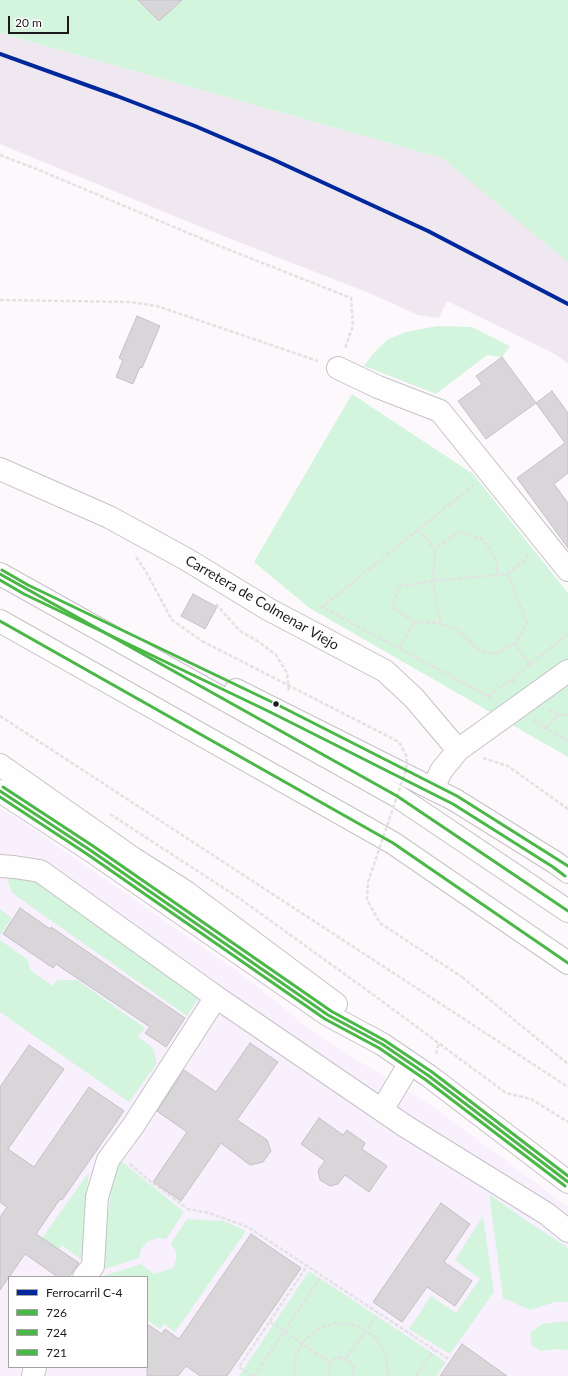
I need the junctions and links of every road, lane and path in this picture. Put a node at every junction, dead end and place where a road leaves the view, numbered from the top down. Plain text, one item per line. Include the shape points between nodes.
1 (0, 155) edge
2 (0, 300) edge
3 (338, 368) junction
4 (0, 469) edge
5 (490, 472) junction
6 (418, 530) junction
7 (540, 535) junction
8 (435, 549) junction
9 (133, 552) dead end
10 (568, 570) edge
11 (0, 574) edge
12 (508, 574) junction
13 (498, 575) junction
14 (433, 581) junction
15 (26, 589) junction
16 (213, 600) dead end
17 (0, 621) edge
18 (414, 622) junction
19 (440, 623) junction
20 (514, 644) junction
21 (399, 648) junction
22 (530, 665) dead end
23 (568, 671) edge
24 (512, 679) dead end
25 (289, 692) dead end
26 (488, 696) junction
27 (514, 711) junction
28 (568, 715) edge
29 (0, 716) edge
30 (546, 729) junction
31 (568, 742) edge
32 (458, 750) junction
33 (0, 765) edge
34 (0, 777) edge
35 (433, 790) junction
36 (0, 791) edge
37 (568, 809) edge
38 (106, 812) dead end
39 (134, 859) junction
40 (0, 866) edge
41 (568, 872) edge
42 (568, 911) edge
43 (568, 963) edge
44 (216, 997) junction
45 (382, 1044) junction
46 (410, 1063) junction
47 (568, 1064) edge
48 (568, 1086) edge
49 (382, 1110) junction
50 (568, 1122) edge
51 (125, 1159) dead end
52 (568, 1182) edge
53 (568, 1231) edge
54 (307, 1266) junction
55 (85, 1276) edge
56 (321, 1276) junction
57 (378, 1314) junction
58 (270, 1322) junction
59 (284, 1331) junction
60 (366, 1331) junction
61 (302, 1343) junction
62 (434, 1350) junction
63 (346, 1358) junction
64 (450, 1360) dead end
65 (330, 1362) junction
66 (254, 1376) edge
67 (295, 1376) edge
68 (330, 1376) edge
69 (352, 1376) edge
70 (388, 1376) edge
71 (416, 1376) edge

1 - 3 path via 351,298 353,326
2 - 3 path via 130,302 157,306
3 - 5 main road via 440,411
4 - 32 main road, Carretera de Colmenar Viejo via 109,517 385,671 414,698
5 - 6 path
5 - 7 main road
6 - 8 path
6 - 21 path via 322,607
7 - 10 main road
7 - 12 path via 525,560
8 - 13 path via 458,532 482,539 496,559
8 - 14 path
9 - 47 path, bridge via 172,620 202,642 399,742 407,757 406,770 368,882 367,900 380,924 462,977
11 - 15 main road
12 - 13 path
12 - 20 path via 527,623
13 - 14 path
14 - 18 path via 400,586 392,607
14 - 19 path
15 - 35 main road via 272,708
15 - 42 main road via 397,796
16 - 25 path via 240,631 276,655 287,673
17 - 43 main road via 394,843
18 - 19 path
18 - 21 path
19 - 20 path via 458,630 480,650 494,654
20 - 22 path
21 - 26 path
23 - 27 main road
24 - 26 path
26 - 27 path
27 - 30 path
27 - 32 main road
28 - 30 path via 558,715
29 - 48 path
30 - 31 path
32 - 35 main road via 441,771
32 - 37 path via 508,766
33 - 39 main road
34 - 39 main road via 93,843
35 - 41 main road via 454,800
36 - 45 main road via 90,850 328,1015
38 - 50 path via 239,898 506,1093 531,1099
39 - 45 main road via 186,892 328,996
40 - 44 main road via 40,871
44 - 49 main road
44 - 55 main road via 133,1126 108,1160 97,1198 93,1266
45 - 46 main road
46 - 49 main road
46 - 52 main road
49 - 53 main road via 547,1214
51 - 54 path via 188,1209 209,1213 248,1227
54 - 56 path
54 - 58 path
56 - 57 path
56 - 59 path
57 - 60 path
57 - 62 path
58 - 59 path
58 - 66 path via 239,1367
59 - 61 path
59 - 66 path
60 - 61 path via 358,1326 338,1323 319,1328
60 - 63 path
60 - 70 path via 375,1337 386,1354
61 - 65 path
61 - 67 path via 296,1355
62 - 64 path
62 - 71 path
63 - 65 path via 340,1357
63 - 69 path via 353,1366
65 - 68 path

